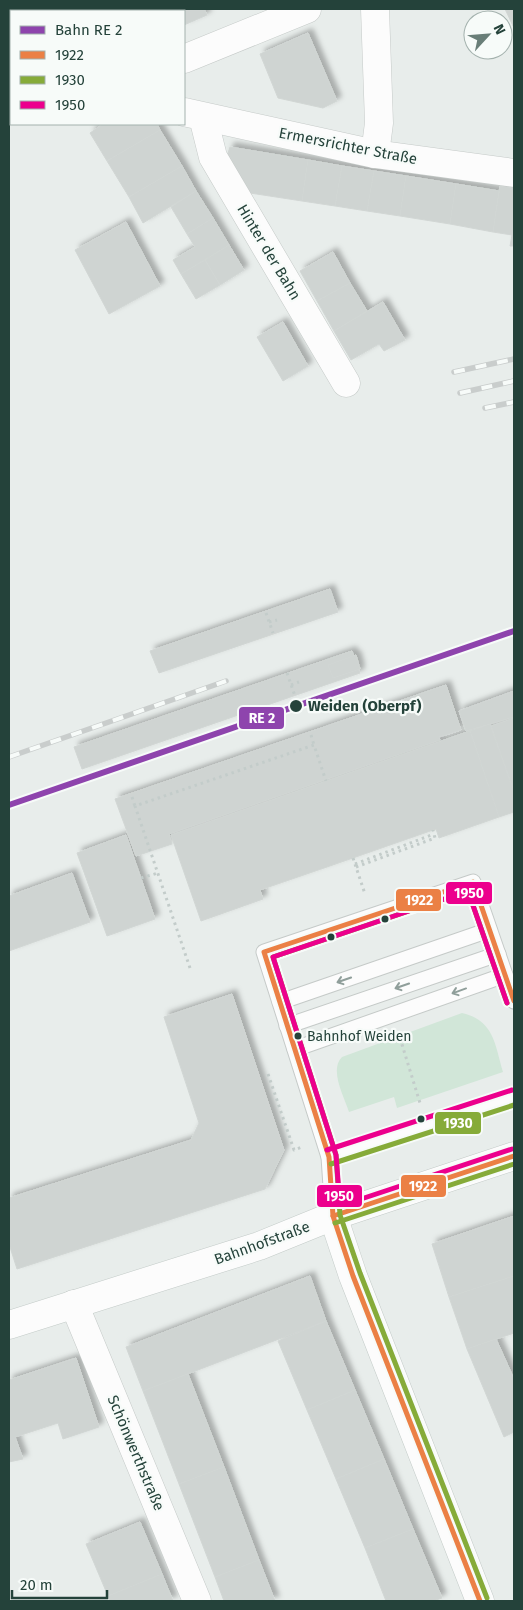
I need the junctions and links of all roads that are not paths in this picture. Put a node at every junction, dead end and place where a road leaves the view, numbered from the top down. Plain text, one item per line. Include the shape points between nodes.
1 (307, 9) edge
2 (375, 9) edge
3 (185, 59) edge
4 (193, 115) edge
5 (375, 154) junction
6 (514, 173) edge
7 (346, 383) dead end
8 (489, 930) junction
9 (498, 954) junction
10 (505, 975) junction
11 (280, 1002) junction
12 (514, 1002) edge
13 (287, 1026) junction
14 (295, 1049) junction
15 (514, 1097) edge
16 (514, 1156) edge
17 (329, 1157) junction
18 (334, 1216) junction
19 (74, 1304) junction
20 (9, 1325) edge
21 (197, 1601) edge
22 (480, 1601) edge

1 - 3 street
2 - 5 street via 379,123
4 - 5 street, Ermersrichter Straße
4 - 7 street, Hinter der Bahn via 213,157
5 - 6 street, Ermersrichter Straße
8 - 9 lane
8 -> 11 lane
8 - 11 lane via 473,882 264,952
9 - 10 lane
9 -> 13 lane
10 - 12 lane
10 -> 14 lane
11 - 13 lane
13 - 14 lane
14 - 17 lane
15 - 17 lane
16 - 18 street, Bahnhofstraße
17 - 18 lane
18 - 19 street, Bahnhofstraße via 259,1246
18 - 22 street via 353,1276
19 - 20 street, Bahnhofstraße
19 - 21 street, Schönwerthstraße

